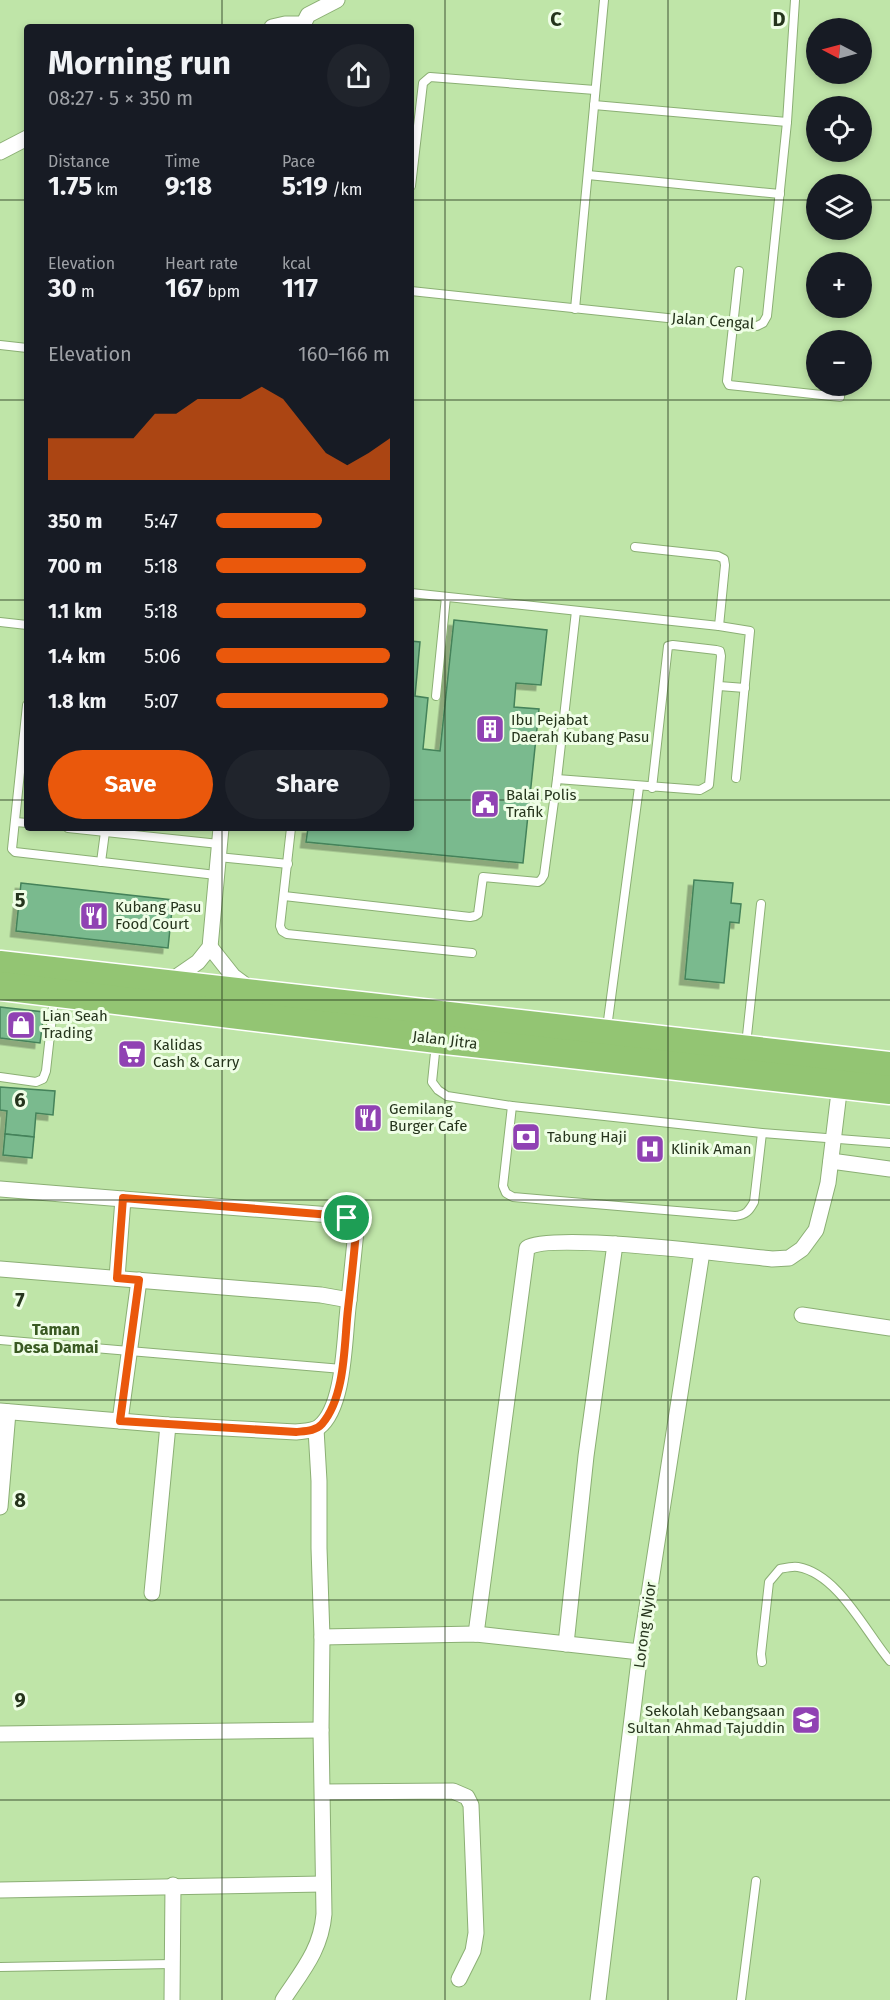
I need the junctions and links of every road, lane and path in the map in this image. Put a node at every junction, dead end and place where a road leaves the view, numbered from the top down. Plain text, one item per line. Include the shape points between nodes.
1 (337, 0) edge
2 (604, 0) edge
3 (795, 0) edge
4 (303, 24) edge
5 (595, 90) junction
6 (594, 105) junction
7 (787, 122) junction
8 (24, 140) edge
9 (0, 152) edge
10 (414, 160) edge
11 (588, 175) junction
12 (780, 194) junction
13 (739, 271) dead end
14 (414, 291) edge
15 (575, 309) junction
16 (734, 325) junction
17 (0, 345) edge
18 (24, 348) edge
19 (840, 397) dead end
20 (635, 547) dead end
21 (414, 593) edge
22 (446, 597) junction
23 (576, 610) junction
24 (0, 622) edge
25 (24, 625) edge
26 (718, 626) junction
27 (719, 686) junction
28 (745, 688) junction
29 (436, 696) dead end
30 (24, 737) edge
31 (557, 778) junction
32 (736, 778) dead end
33 (639, 787) junction
34 (652, 788) junction
35 (16, 822) junction
36 (24, 823) edge
37 (96, 831) edge
38 (291, 831) edge
39 (105, 832) junction
40 (219, 843) edge
41 (102, 862) junction
42 (288, 864) junction
43 (216, 875) junction
44 (284, 896) junction
45 (761, 904) dead end
46 (210, 947) junction
47 (472, 953) dead end
48 (0, 965) edge
49 (166, 984) junction
50 (0, 986) edge
51 (54, 993) junction
52 (259, 994) junction
53 (607, 1033) junction
54 (437, 1039) junction
55 (745, 1049) junction
56 (890, 1066) edge
57 (0, 1077) edge
58 (840, 1084) junction
59 (890, 1090) edge
60 (512, 1106) junction
61 (762, 1132) junction
62 (833, 1138) junction
63 (890, 1143) edge
64 (831, 1161) junction
65 (890, 1169) edge
66 (0, 1190) edge
67 (123, 1198) junction
68 (615, 1244) junction
69 (702, 1252) junction
70 (0, 1269) edge
71 (117, 1278) junction
72 (139, 1280) junction
73 (349, 1300) junction
74 (802, 1315) dead end
75 (890, 1328) edge
76 (0, 1340) edge
77 (130, 1351) junction
78 (342, 1370) junction
79 (4, 1411) edge
80 (120, 1421) junction
81 (168, 1425) junction
82 (316, 1429) junction
83 (0, 1507) edge
84 (152, 1593) dead end
85 (476, 1634) junction
86 (322, 1637) junction
87 (566, 1644) junction
88 (640, 1652) junction
89 (890, 1661) edge
90 (762, 1662) dead end
91 (321, 1730) junction
92 (0, 1734) edge
93 (322, 1792) junction
94 (756, 1881) dead end
95 (323, 1884) junction
96 (173, 1886) junction
97 (0, 1890) edge
98 (172, 1964) junction
99 (0, 1967) edge
100 (459, 1979) dead end
101 (172, 2000) edge
102 (283, 2000) edge
103 (598, 2000) edge
104 (741, 2000) edge

1 - 4 street via 308,15
2 - 5 lane
3 - 7 lane, Jalan Cengal
5 - 6 lane
5 - 10 lane via 430,77 423,83
6 - 7 lane
6 - 11 lane
7 - 12 lane, Jalan Cengal
8 - 9 street
11 - 12 lane
11 - 15 lane
12 - 16 lane, Jalan Cengal via 767,316 758,326
13 - 16 lane
14 - 15 lane, Jalan Cengal
15 - 16 lane, Jalan Cengal
16 - 19 lane via 729,385
17 - 18 lane
20 - 26 lane via 724,559
21 - 22 lane
22 - 23 lane
22 - 29 lane
23 - 26 lane
23 - 31 lane
24 - 25 lane
26 - 28 lane via 750,631
27 - 28 lane
27 - 34 lane via 709,785 700,790
27 - 34 lane via 720,651 668,646
28 - 32 lane
30 - 35 lane
31 - 33 lane
31 - 44 lane via 542,880 483,876 475,916
33 - 34 lane
33 - 53 lane
35 - 36 lane
35 - 41 lane via 12,849 15,852
37 - 39 lane
38 - 42 lane
39 - 40 lane
39 - 41 lane
40 - 42 lane
40 - 43 street
41 - 43 lane
42 - 44 lane
43 - 46 street
44 - 47 lane via 280,926 287,934
45 - 55 lane
46 - 49 street via 198,962
46 - 52 street via 233,976
48 - 49 highway, Jalan Jitra
49 - 52 highway, Jalan Jitra
50 - 51 highway, Jalan Jitra
51 - 54 highway, Jalan Jitra
51 - 57 lane via 45,1076 36,1082
52 - 53 highway, Jalan Jitra
53 - 55 highway, Jalan Jitra
54 - 58 highway, Jalan Jitra
54 - 60 lane via 432,1082 438,1090 447,1096
55 - 56 highway, Jalan Jitra
58 - 59 highway, Jalan Jitra
58 - 62 street
60 - 61 lane
60 - 61 lane via 503,1186 513,1197 744,1215 754,1202
61 - 62 lane
62 - 63 lane
62 - 64 street
64 - 65 street
64 - 69 street via 816,1230 802,1249 789,1258
66 - 67 street
67 - 71 street
67 - 73 street via 347,1218 356,1231
68 - 69 street
68 - 85 street via 542,1243 527,1248
68 - 87 street via 586,1456
69 - 88 street, Lorong Nyior
70 - 71 street
71 - 72 street
72 - 73 street
72 - 77 street
73 - 78 street
74 - 75 street
76 - 77 lane
77 - 78 lane
77 - 80 street
78 - 82 street via 326,1419
79 - 80 street
79 - 83 street
80 - 81 street
81 - 82 street via 296,1432
81 - 84 street
82 - 86 street
85 - 86 street
85 - 87 street
86 - 91 street
87 - 88 street
88 - 103 street, Lorong Nyior
89 - 90 lane via 840,1594 817,1573 796,1566 780,1569 769,1582
91 - 92 street
91 - 93 street
93 - 95 street
93 - 100 street via 453,1791 467,1797 471,1805 476,1933 473,1951
94 - 104 lane
95 - 96 street
95 - 102 street via 320,1938
96 - 97 street
96 - 98 street
98 - 99 lane
98 - 101 street

